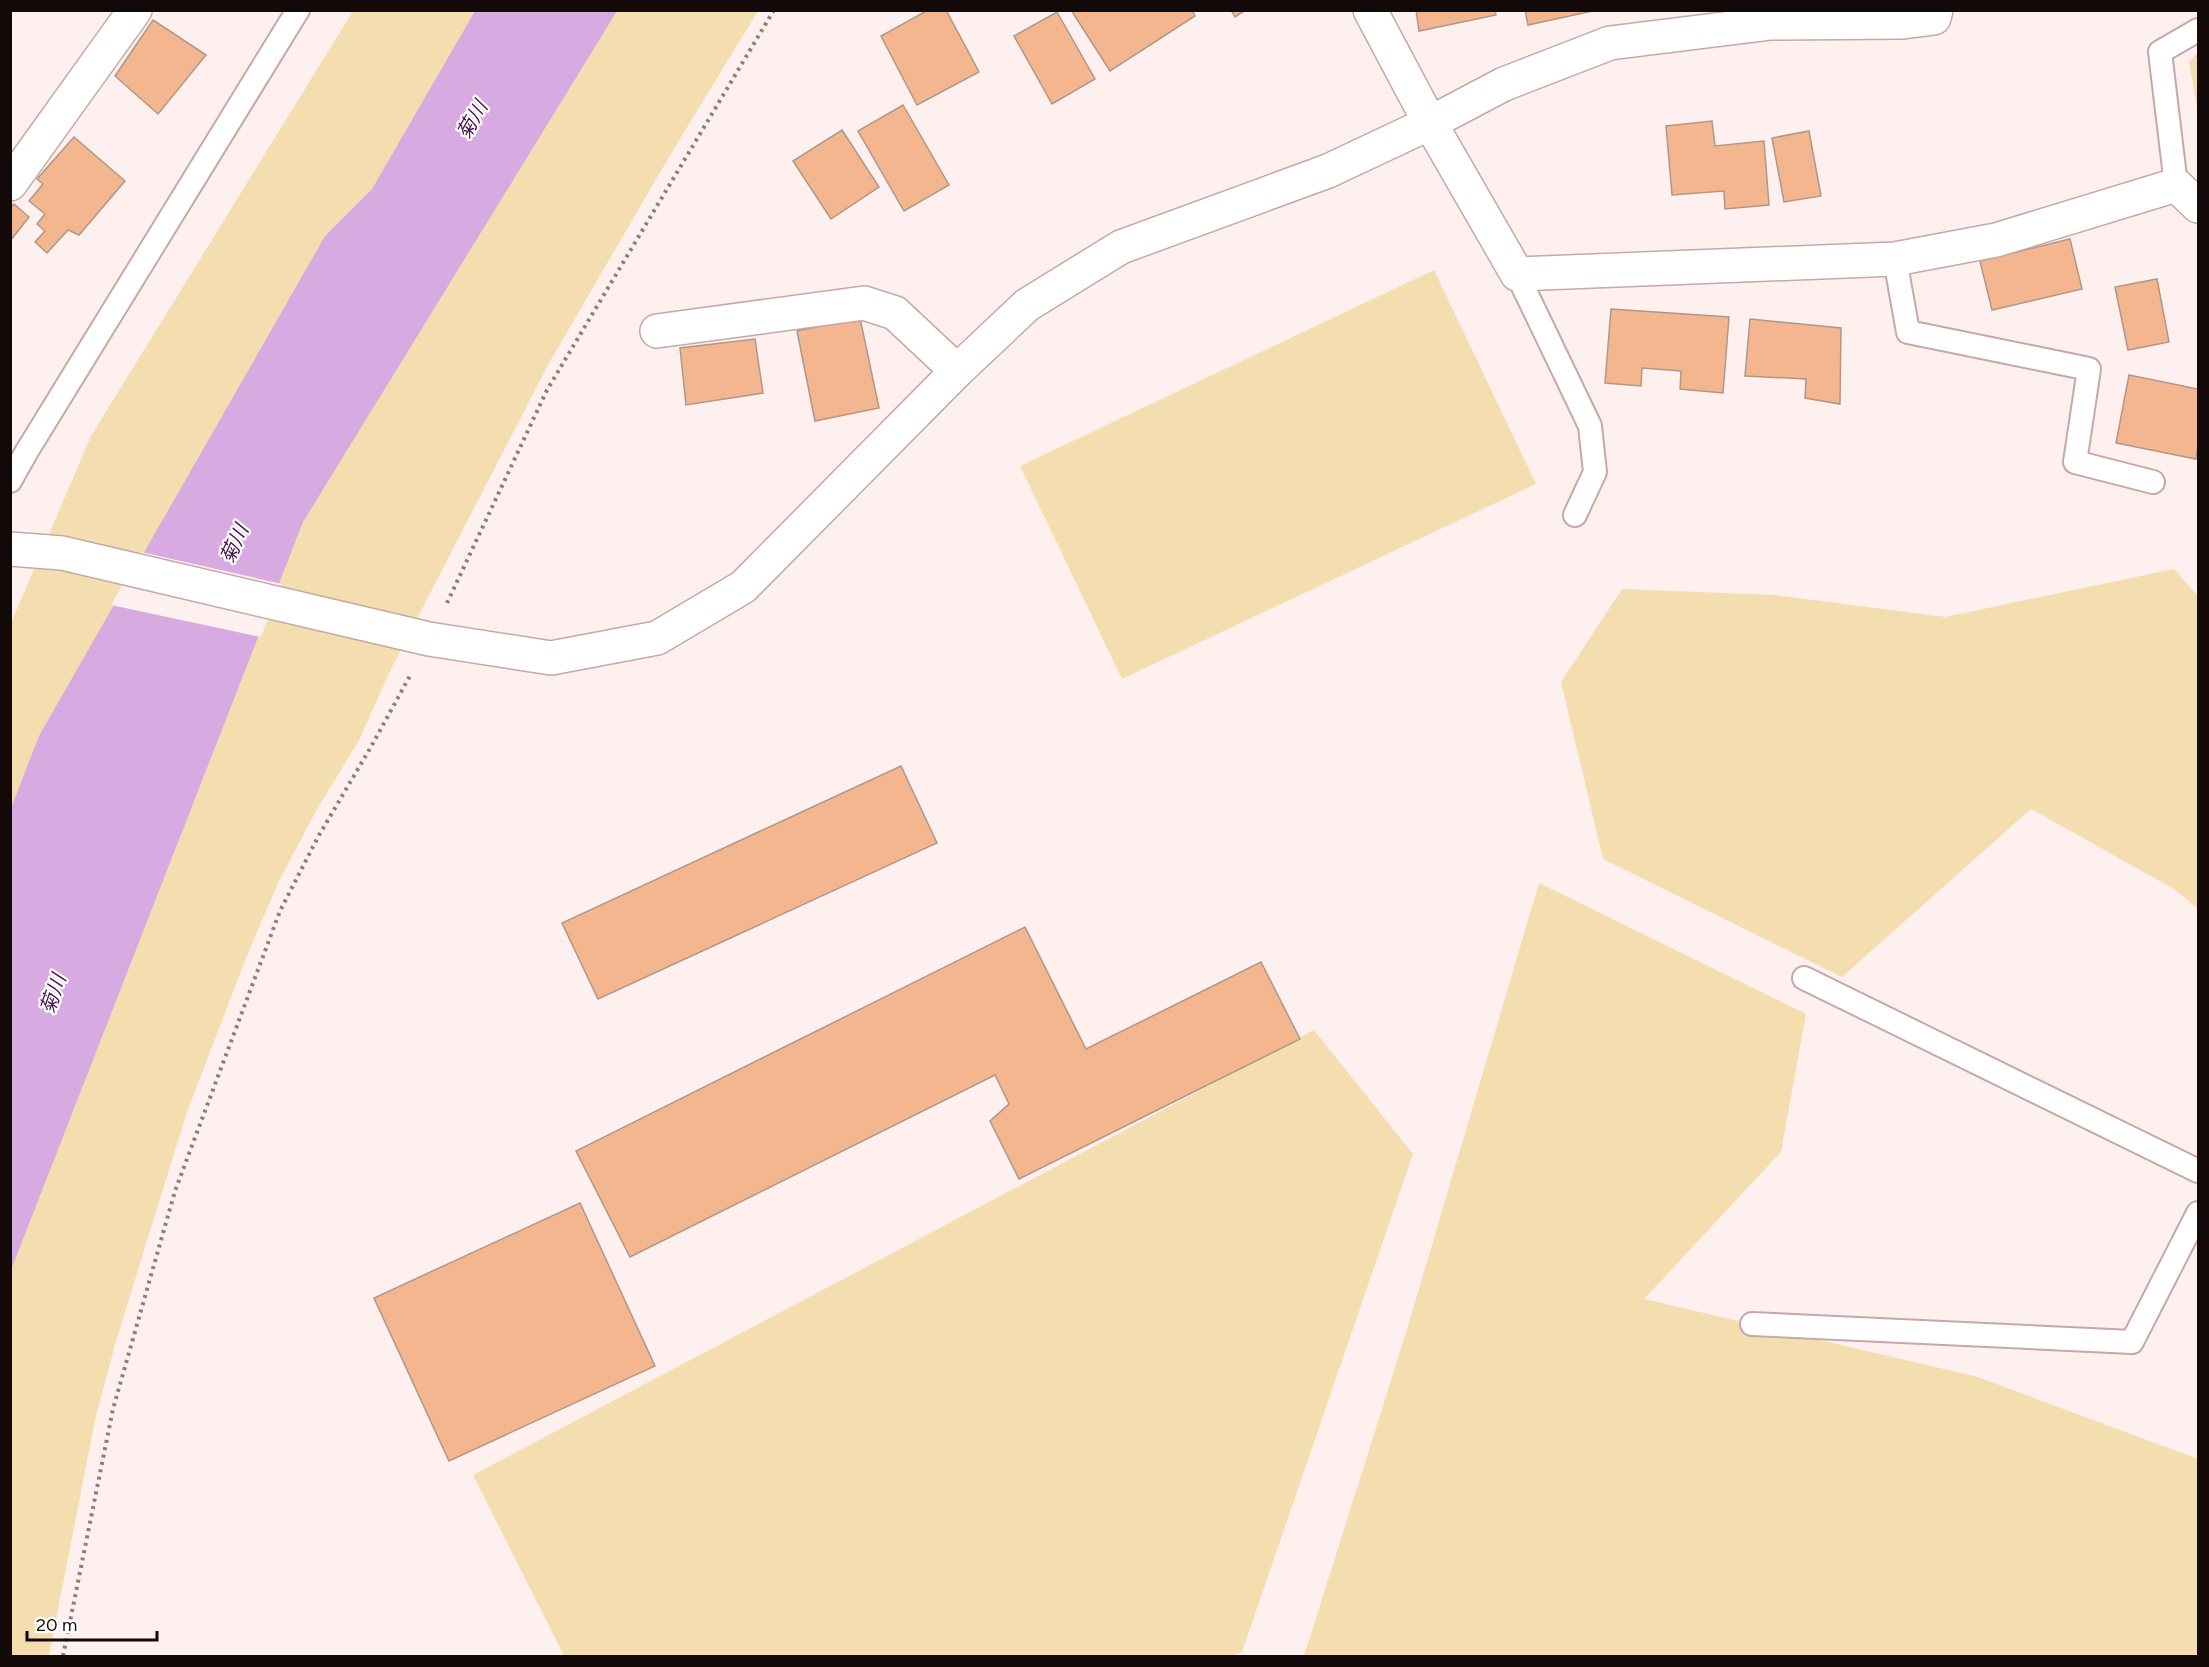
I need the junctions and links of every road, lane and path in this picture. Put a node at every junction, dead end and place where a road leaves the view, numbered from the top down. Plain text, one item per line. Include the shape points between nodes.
1 (135, 10) edge
2 (298, 10) edge
3 (774, 10) edge
4 (1370, 10) edge
5 (1936, 10) edge
6 (2199, 30) edge
7 (1430, 123) junction
8 (10, 184) edge
9 (2187, 196) edge
10 (1895, 259) junction
11 (1517, 274) junction
12 (657, 332) dead end
13 (957, 371) junction
14 (10, 481) edge
15 (2153, 482) dead end
16 (1575, 515) dead end
17 (10, 549) edge
18 (419, 636) junction
19 (1804, 978) dead end
20 (2199, 1171) edge
21 (2199, 1213) edge
22 (1752, 1324) dead end
23 (63, 1656) edge

1 - 8 street
2 - 14 lane
3 - 18 path via 547,390
4 - 7 street
5 - 7 street via 1934,18 1903,22 1771,23 1610,43 1504,84
6 - 9 lane via 2160,52
7 - 11 street
7 - 13 street via 1328,171 1120,247 1027,305
9 - 10 street
10 - 11 street
10 - 15 lane via 1908,332 2088,369 2075,462
11 - 16 lane via 1590,426 1595,472
12 - 13 street via 864,303 895,313
13 - 18 street via 743,587 657,638 551,658
17 - 18 street via 62,553
18 - 23 path via 372,745 280,911 175,1191 113,1409
19 - 20 lane
21 - 22 lane via 2133,1342

